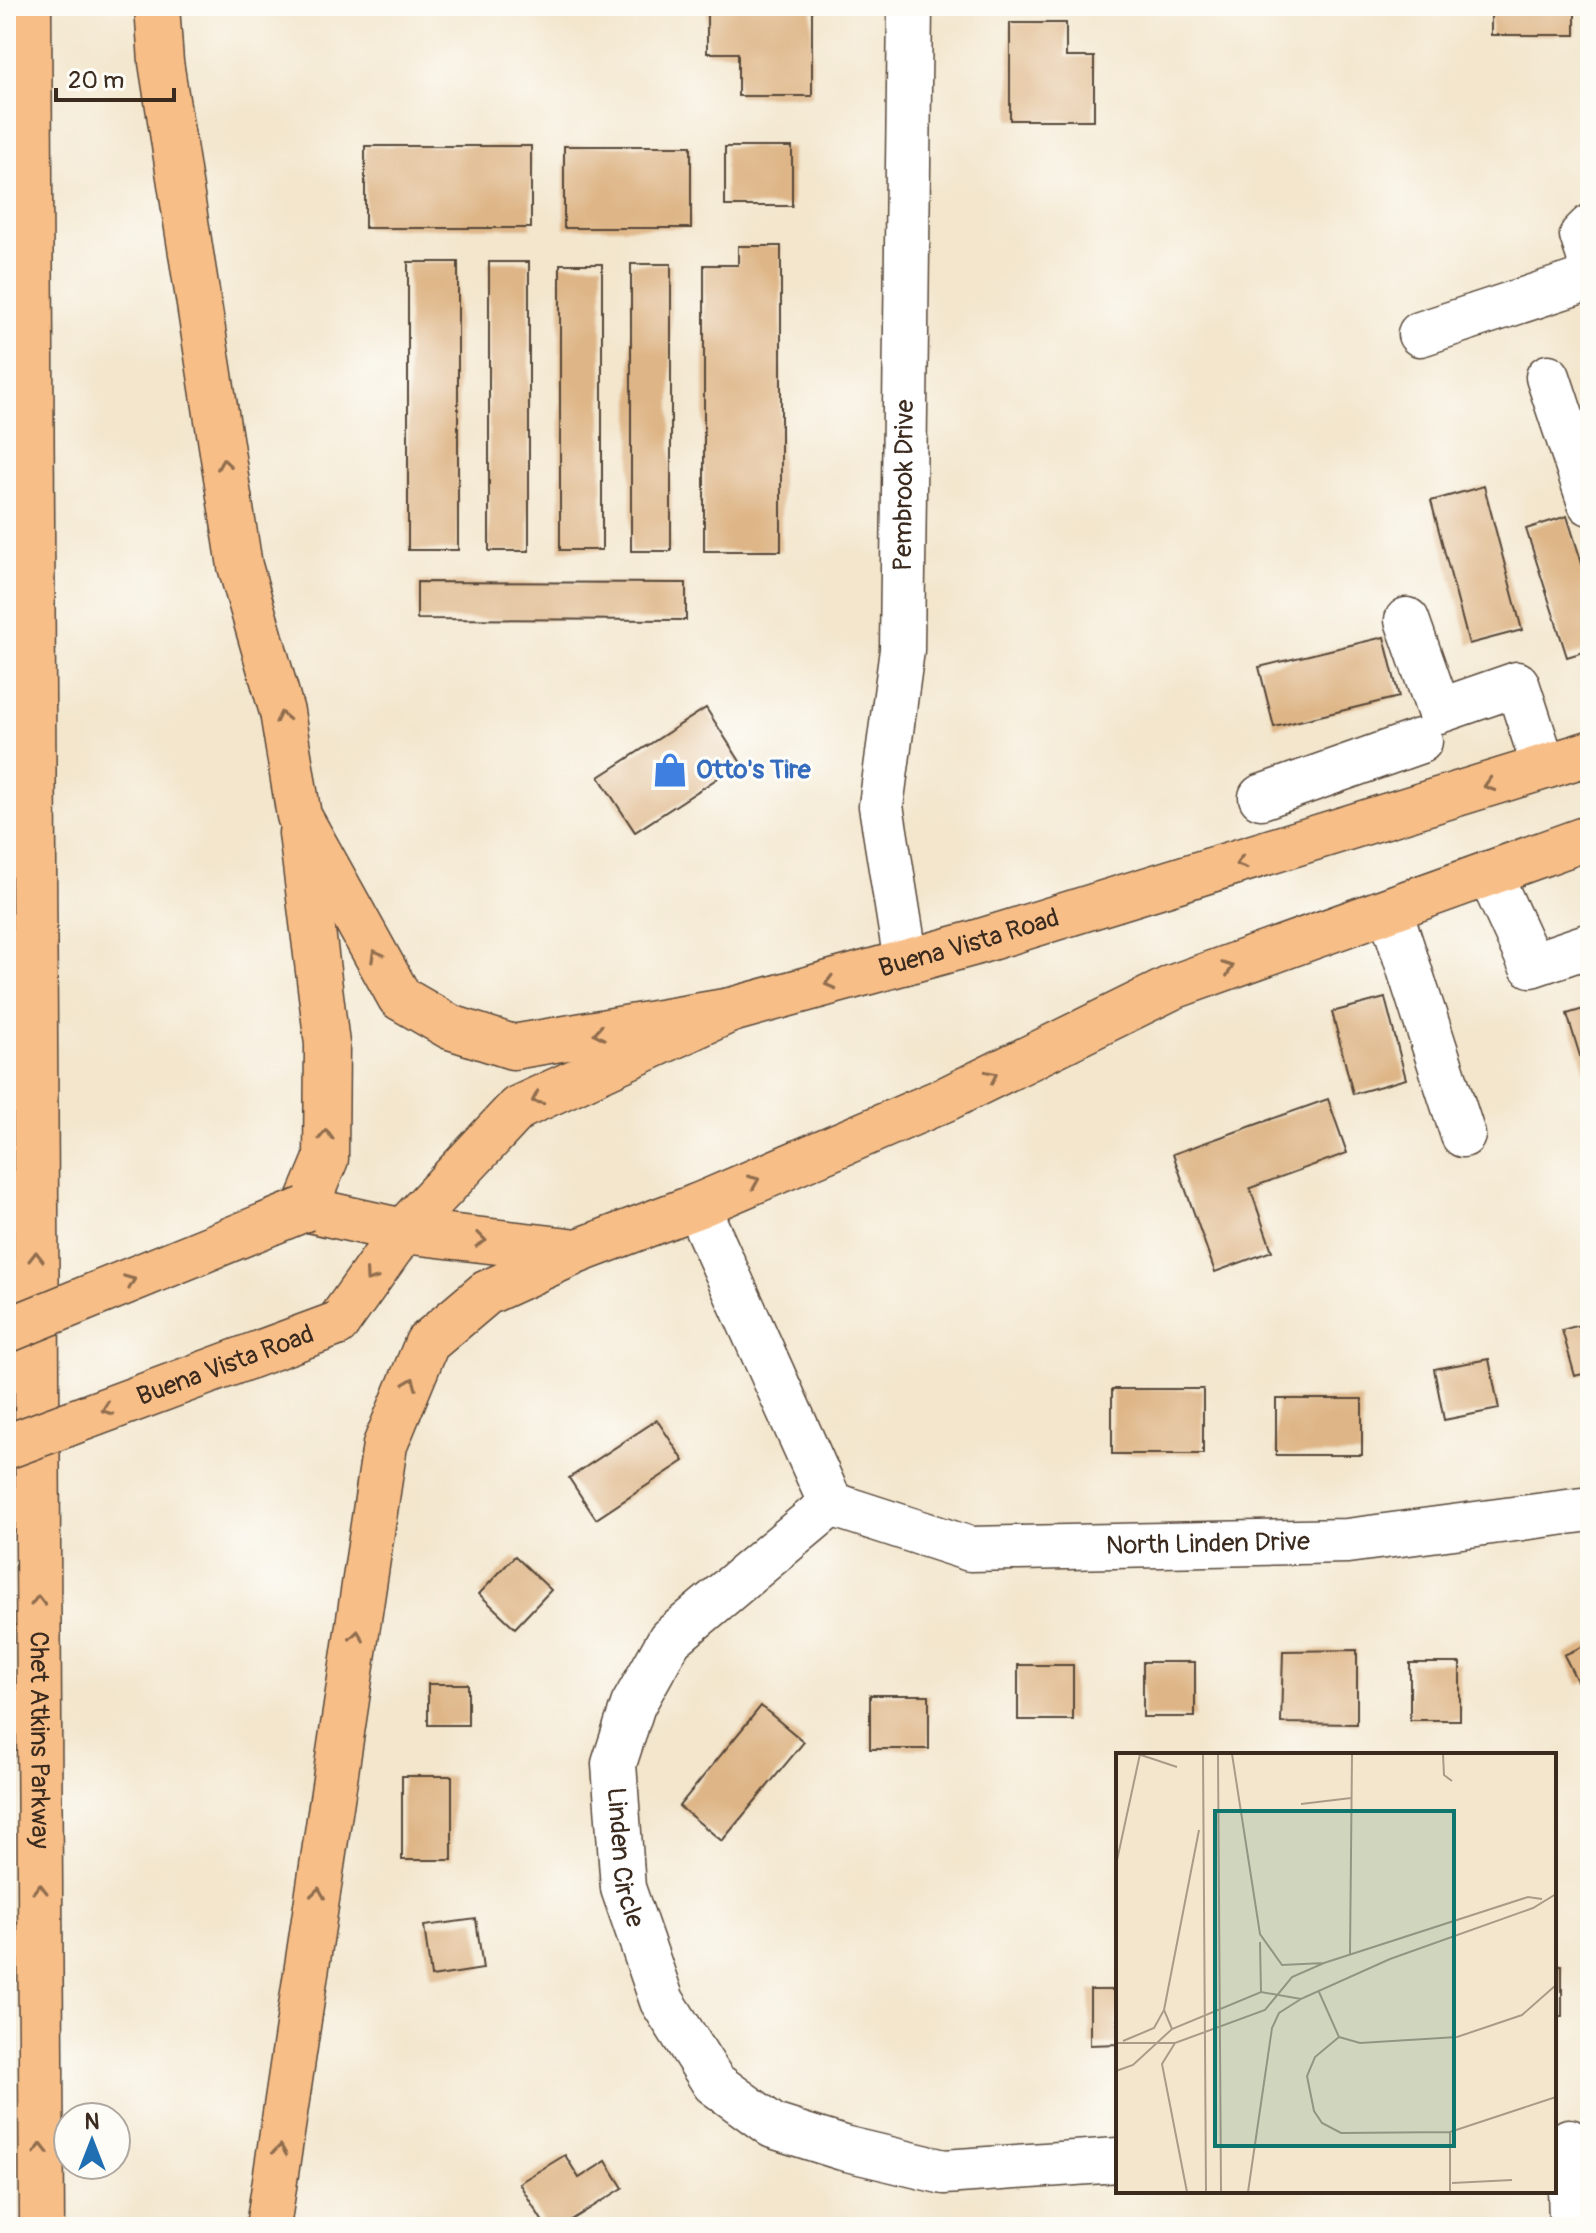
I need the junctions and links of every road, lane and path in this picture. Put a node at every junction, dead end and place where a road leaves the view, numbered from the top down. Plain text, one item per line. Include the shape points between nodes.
1 (29, 6) edge
2 (157, 6) edge
3 (910, 6) edge
4 (1590, 227) edge
5 (1590, 259) edge
6 (1590, 278) edge
7 (1420, 334) dead end
8 (1548, 377) dead end
9 (1590, 503) edge
10 (1407, 620) dead end
11 (1429, 726) junction
12 (1590, 753) edge
13 (1544, 767) junction
14 (1261, 797) dead end
15 (1431, 803) junction
16 (299, 816) junction
17 (1590, 837) edge
18 (1489, 873) junction
19 (1390, 910) junction
20 (1590, 945) edge
21 (906, 962) junction
22 (731, 1010) junction
23 (1463, 1135) dead end
24 (697, 1206) junction
25 (305, 1209) junction
26 (403, 1231) junction
27 (578, 1251) junction
28 (6, 1331) edge
29 (6, 1447) edge
30 (831, 1504) junction
31 (1590, 1509) edge
32 (1571, 2139) edge
33 (1116, 2160) edge
34 (42, 2227) edge
35 (268, 2227) edge
36 (1571, 2227) edge

34 -> 1 main road, Chet Atkins Parkway
16 -> 2 main road via 282,712 240,566 161,62
3 - 21 street, Pembrook Drive via 902,650 881,806
4 - 5 street via 1582,235
6 - 7 street
8 - 9 street
10 - 11 street
11 - 13 street via 1517,684
11 - 14 street
11 - 15 street
12 - 13 main road, Buena Vista Road
13 -> 15 main road, Buena Vista Road
15 -> 21 main road, Buena Vista Road
22 -> 16 main road via 513,1047 450,1027 400,998
25 -> 16 main road via 326,1159 327,1044
17 - 18 main road
18 - 19 main road
18 - 20 street via 1531,965
19 - 23 street
24 -> 19 main road via 946,1099 1173,987
21 -> 22 main road, Buena Vista Road
22 -> 26 main road, Buena Vista Road via 518,1108
24 - 27 main road
24 - 30 street
25 - 26 main road
28 -> 25 main road, bridge
26 -> 27 main road
26 -> 29 main road, Buena Vista Road, bridge via 337,1324
35 -> 27 main road via 385,1445 427,1343 486,1293
30 - 31 street, North Linden Drive via 970,1549 1347,1541
30 - 33 street, Linden Circle via 670,1639 633,1705 614,1764 623,1888 662,2001 714,2083 773,2126 944,2172
32 - 36 street

